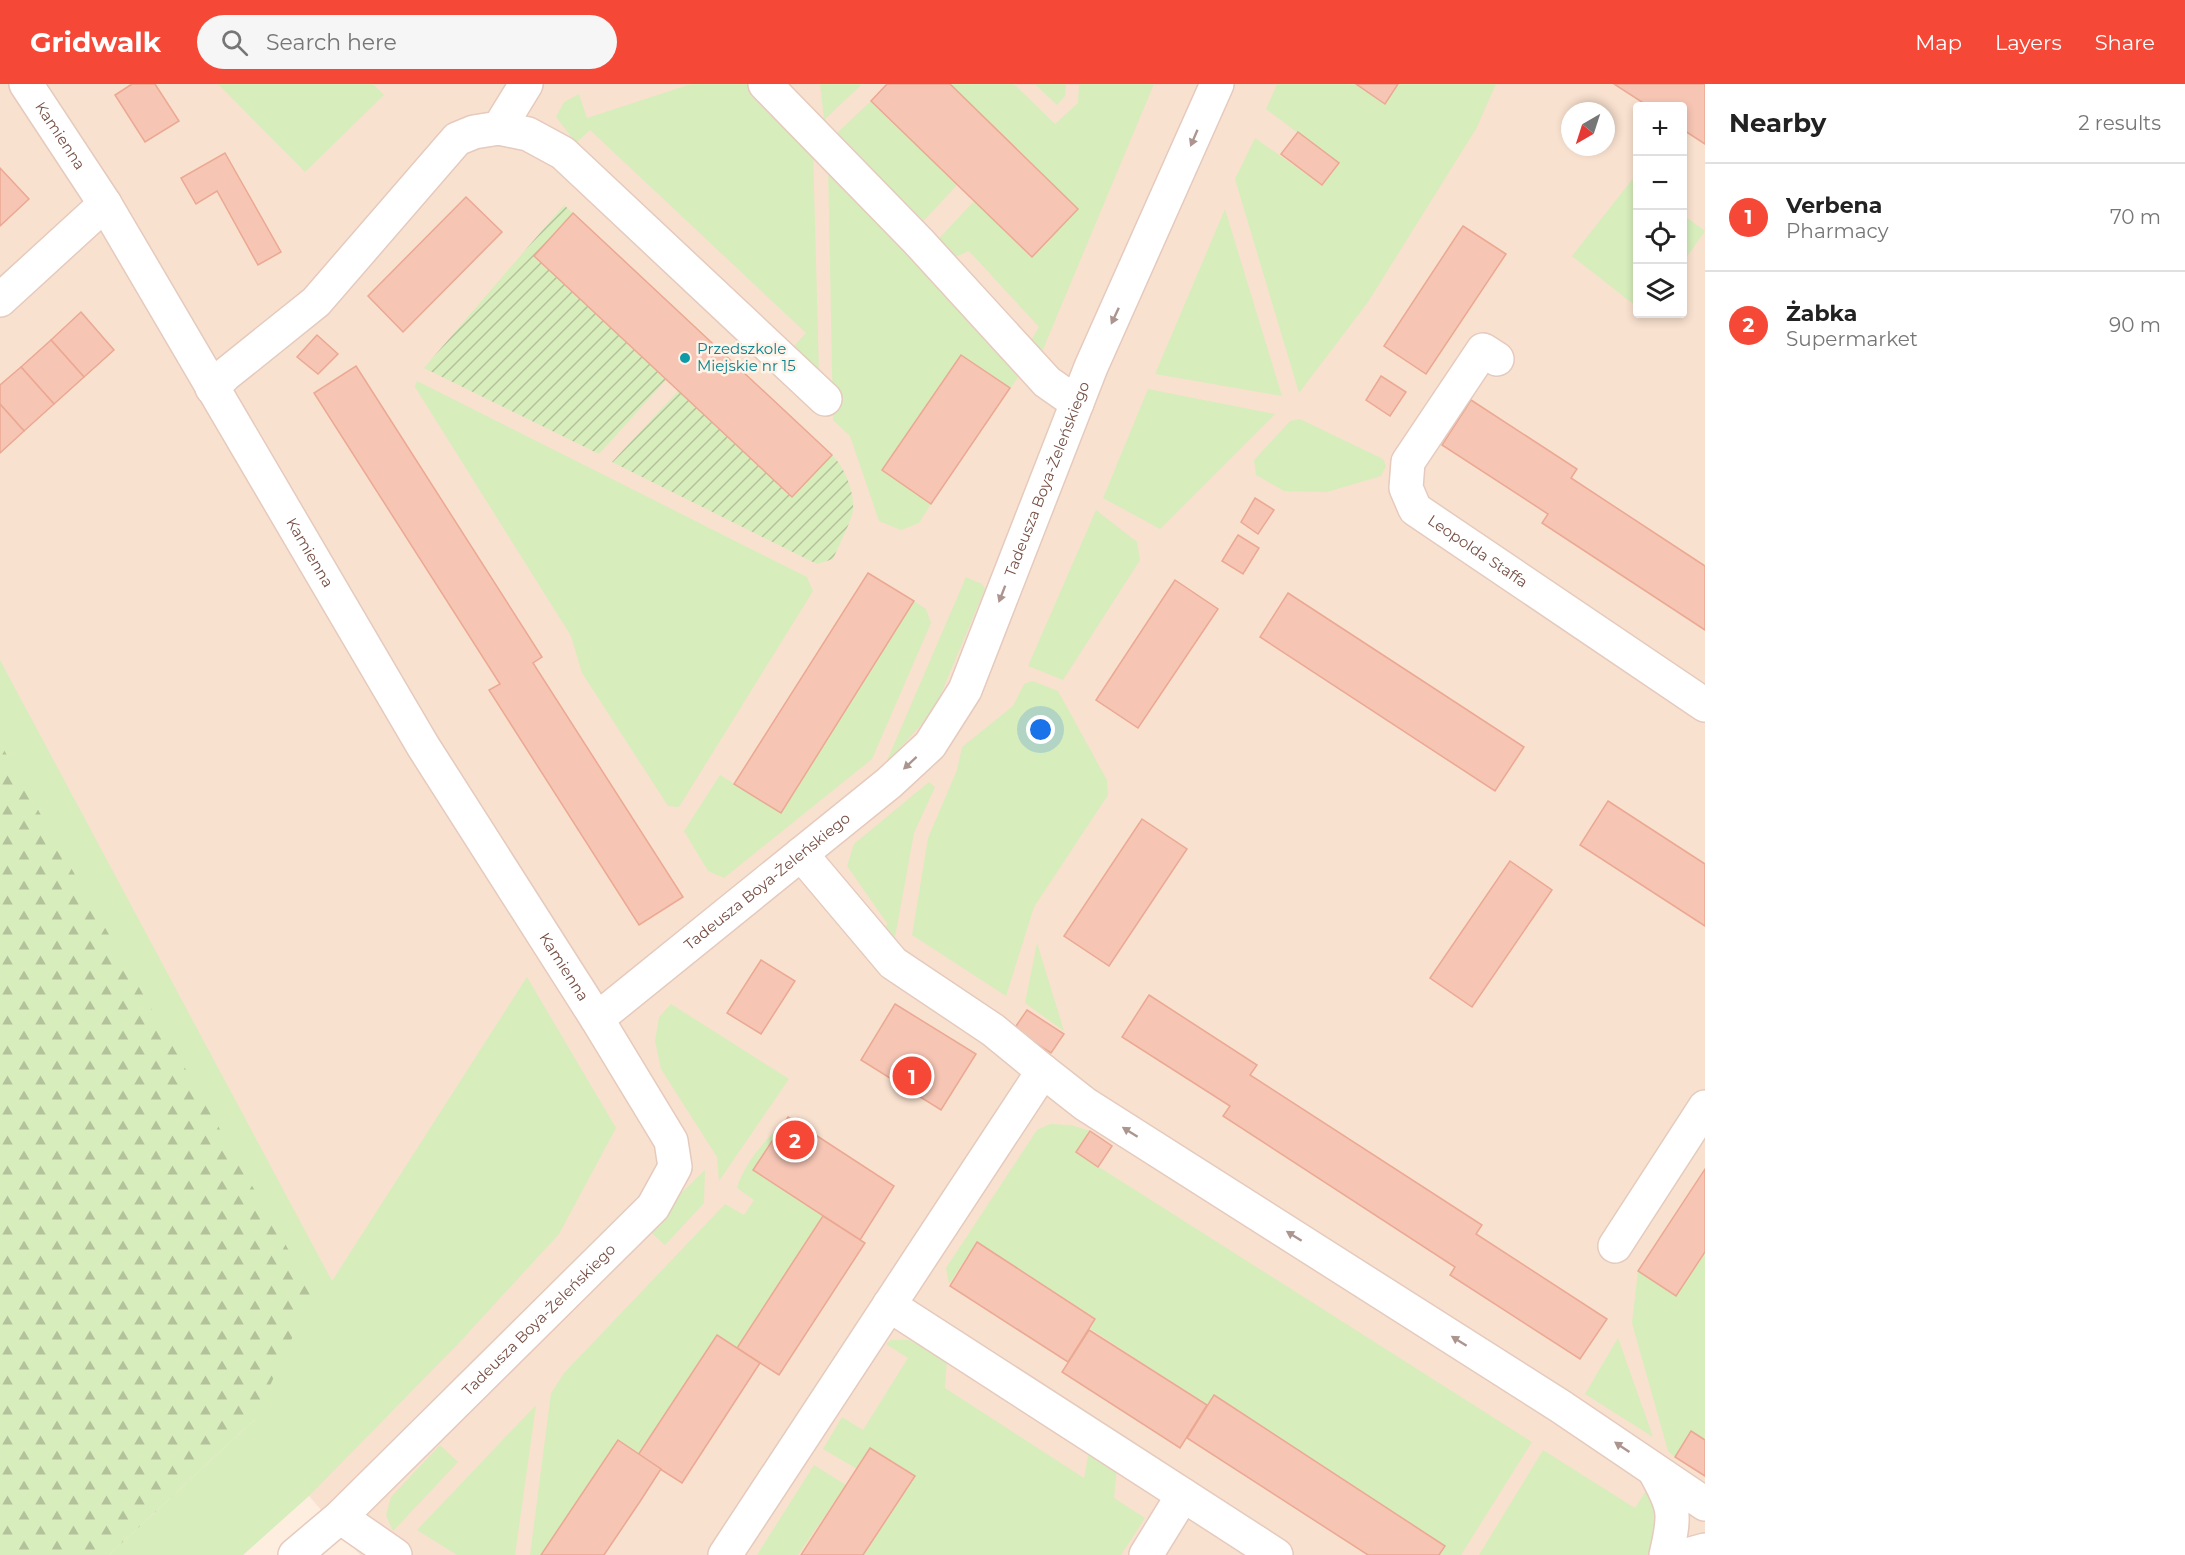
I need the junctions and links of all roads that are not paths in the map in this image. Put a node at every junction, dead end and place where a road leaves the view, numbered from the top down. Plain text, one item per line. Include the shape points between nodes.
1 (26, 84) edge
2 (526, 84) edge
3 (765, 84) edge
4 (1217, 84) edge
5 (499, 128) junction
6 (105, 204) junction
7 (0, 300) edge
8 (1497, 359) dead end
9 (212, 388) junction
10 (825, 399) dead end
11 (1077, 403) junction
12 (1705, 705) edge
13 (801, 854) junction
14 (597, 1019) junction
15 (1043, 1071) junction
16 (1705, 1107) edge
17 (1614, 1246) dead end
18 (889, 1305) junction
19 (1652, 1467) junction
20 (1183, 1495) junction
21 (1705, 1504) edge
22 (340, 1517) junction
23 (1705, 1551) edge
24 (295, 1555) edge
25 (395, 1555) edge
26 (725, 1555) edge
27 (1146, 1555) edge
28 (1276, 1555) edge
29 (1666, 1555) edge
30 (1687, 1555) edge

1 - 6 street, Kamienna
2 - 5 street
3 - 11 street via 918,241 1047,382
4 -> 11 street, Tadeusza Boya-Żeleńskiego
5 - 9 street via 457,139 316,302
5 - 10 street via 528,134 563,153
6 - 7 street
6 - 9 street, Kamienna
8 - 12 street, Leopolda Staffa via 1483,350 1408,462 1406,488 1415,509
9 - 14 street, Kamienna via 423,746
11 -> 13 street, Tadeusza Boya-Żeleńskiego via 965,690 951,715 930,745 889,783
13 - 14 street, Tadeusza Boya-Żeleńskiego
13 - 15 street via 893,963 993,1030
14 - 22 street, Tadeusza Boya-Żeleńskiego via 671,1141 675,1167 653,1207
15 - 18 street
19 -> 15 street via 1085,1104
16 - 17 street
18 - 20 street
18 - 26 street
19 - 21 street
19 - 29 street via 1672,1502 1673,1525
20 - 27 street
20 - 28 street
22 - 24 street, Tadeusza Boya-Żeleńskiego
22 - 25 street
23 - 30 street

